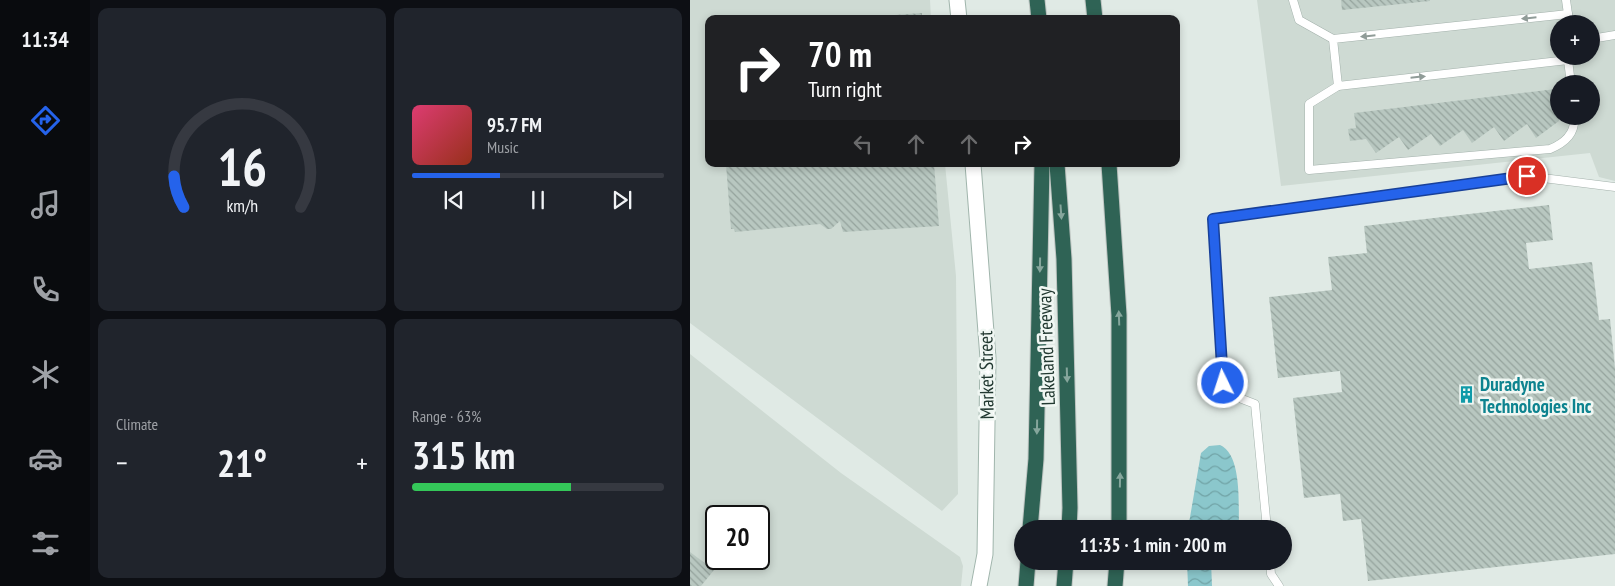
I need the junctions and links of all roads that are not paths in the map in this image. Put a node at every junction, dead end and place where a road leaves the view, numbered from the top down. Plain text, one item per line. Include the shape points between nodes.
1 (957, 0) edge
2 (1037, 0) edge
3 (1093, 0) edge
4 (1293, 0) edge
5 (1566, 0) edge
6 (1568, 14) joint
7 (959, 15) edge
8 (1039, 15) edge
9 (1095, 15) edge
10 (1615, 35) edge
11 (1600, 37) edge
12 (1333, 39) junction
13 (1550, 60) edge
14 (1338, 86) junction
15 (1575, 125) edge
16 (973, 167) edge
17 (1042, 167) edge
18 (1057, 167) edge
19 (1109, 167) edge
20 (1615, 186) edge
21 (1031, 520) edge
22 (1069, 520) edge
23 (1119, 520) edge
24 (1266, 520) edge
25 (1027, 570) edge
26 (1065, 570) edge
27 (1116, 570) edge
28 (1271, 570) edge
29 (979, 586) edge
30 (1026, 586) edge
31 (1064, 586) edge
32 (1115, 586) edge
33 (1279, 586) edge

1 - 7 street
2 - 8 highway
3 - 9 highway
4 - 12 lane via 1299,20
5 - 6 lane
6 -> 12 lane
10 - 11 lane
12 - 14 lane
14 -> 13 lane
14 - 15 lane via 1309,104 1309,170 1550,148 1561,144
16 - 29 street, Market Street via 988,358 985,554
17 -> 21 highway via 1036,459
18 -> 22 highway, Lakeland Freeway via 1064,259
23 -> 19 highway via 1120,315
20 - 24 lane via 1527,176 1213,219 1223,383 1242,399 1255,404
25 - 30 highway
26 - 31 highway
27 - 32 highway
28 - 33 lane

